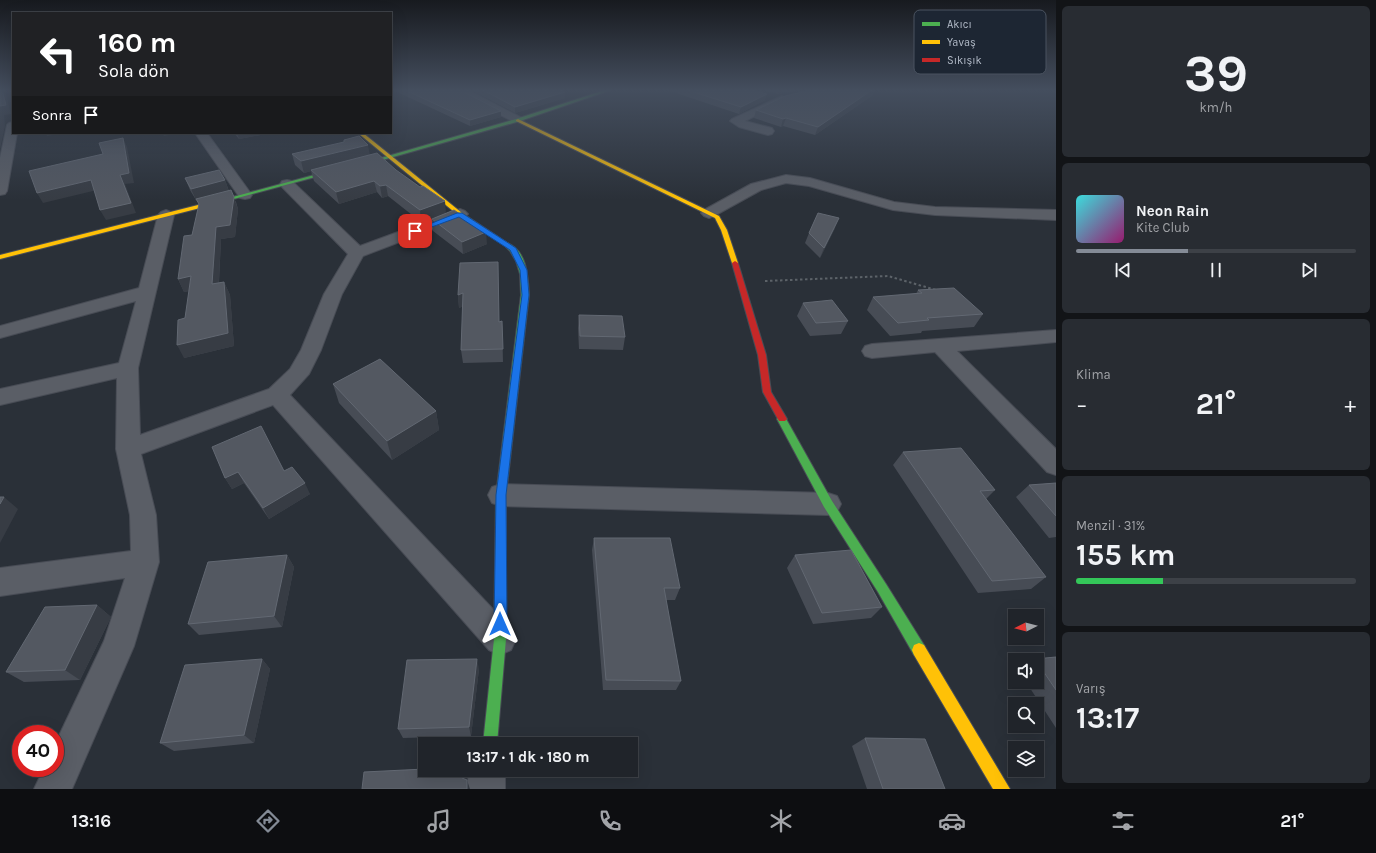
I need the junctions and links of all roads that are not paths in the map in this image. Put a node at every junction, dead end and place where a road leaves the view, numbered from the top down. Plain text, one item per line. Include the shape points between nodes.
1 (493, 127) edge
2 (532, 127) edge
3 (751, 127) edge
4 (12, 130) edge
5 (768, 131) dead end
6 (202, 134) edge
7 (361, 134) edge
8 (388, 156) junction
9 (367, 162) edge
10 (352, 166) edge
11 (287, 184) junction
12 (0, 191) edge
13 (246, 195) junction
14 (709, 213) junction
15 (460, 214) junction
16 (166, 215) junction
17 (1056, 215) edge
18 (357, 253) junction
19 (0, 257) edge
20 (146, 292) junction
21 (0, 332) edge
22 (1056, 336) edge
23 (941, 346) junction
24 (872, 351) dead end
25 (128, 368) junction
26 (277, 395) junction
27 (0, 397) edge
28 (128, 449) junction
29 (1056, 465) edge
30 (501, 495) junction
31 (828, 504) junction
32 (145, 562) junction
33 (0, 582) edge
34 (500, 639) junction
35 (491, 737) edge
36 (487, 777) edge
37 (53, 789) edge
38 (486, 789) edge
39 (1002, 789) edge

1 - 8 street
2 - 14 street
3 - 5 street
4 - 12 street
6 - 13 street
7 - 8 street
8 - 9 street
8 - 15 street
10 - 11 street
11 - 13 street
11 - 18 street
13 - 16 street
14 - 17 street via 756,187 786,179 810,182 893,206 935,211
14 - 31 street via 718,217 742,282 762,355 767,392
15 - 18 street
15 - 30 street via 513,249 524,270 525,295
16 - 19 street
16 - 20 street
18 - 26 street via 333,294 311,350 298,374
20 - 21 street
20 - 25 street
22 - 23 street
23 - 24 street
23 - 29 street
25 - 27 street
25 - 28 street
26 - 28 street
26 - 34 street
28 - 32 street via 143,515
30 - 31 street
30 - 34 street
31 - 39 street via 882,588
32 - 33 street
32 - 37 street via 118,646
34 - 35 street
36 - 38 street

